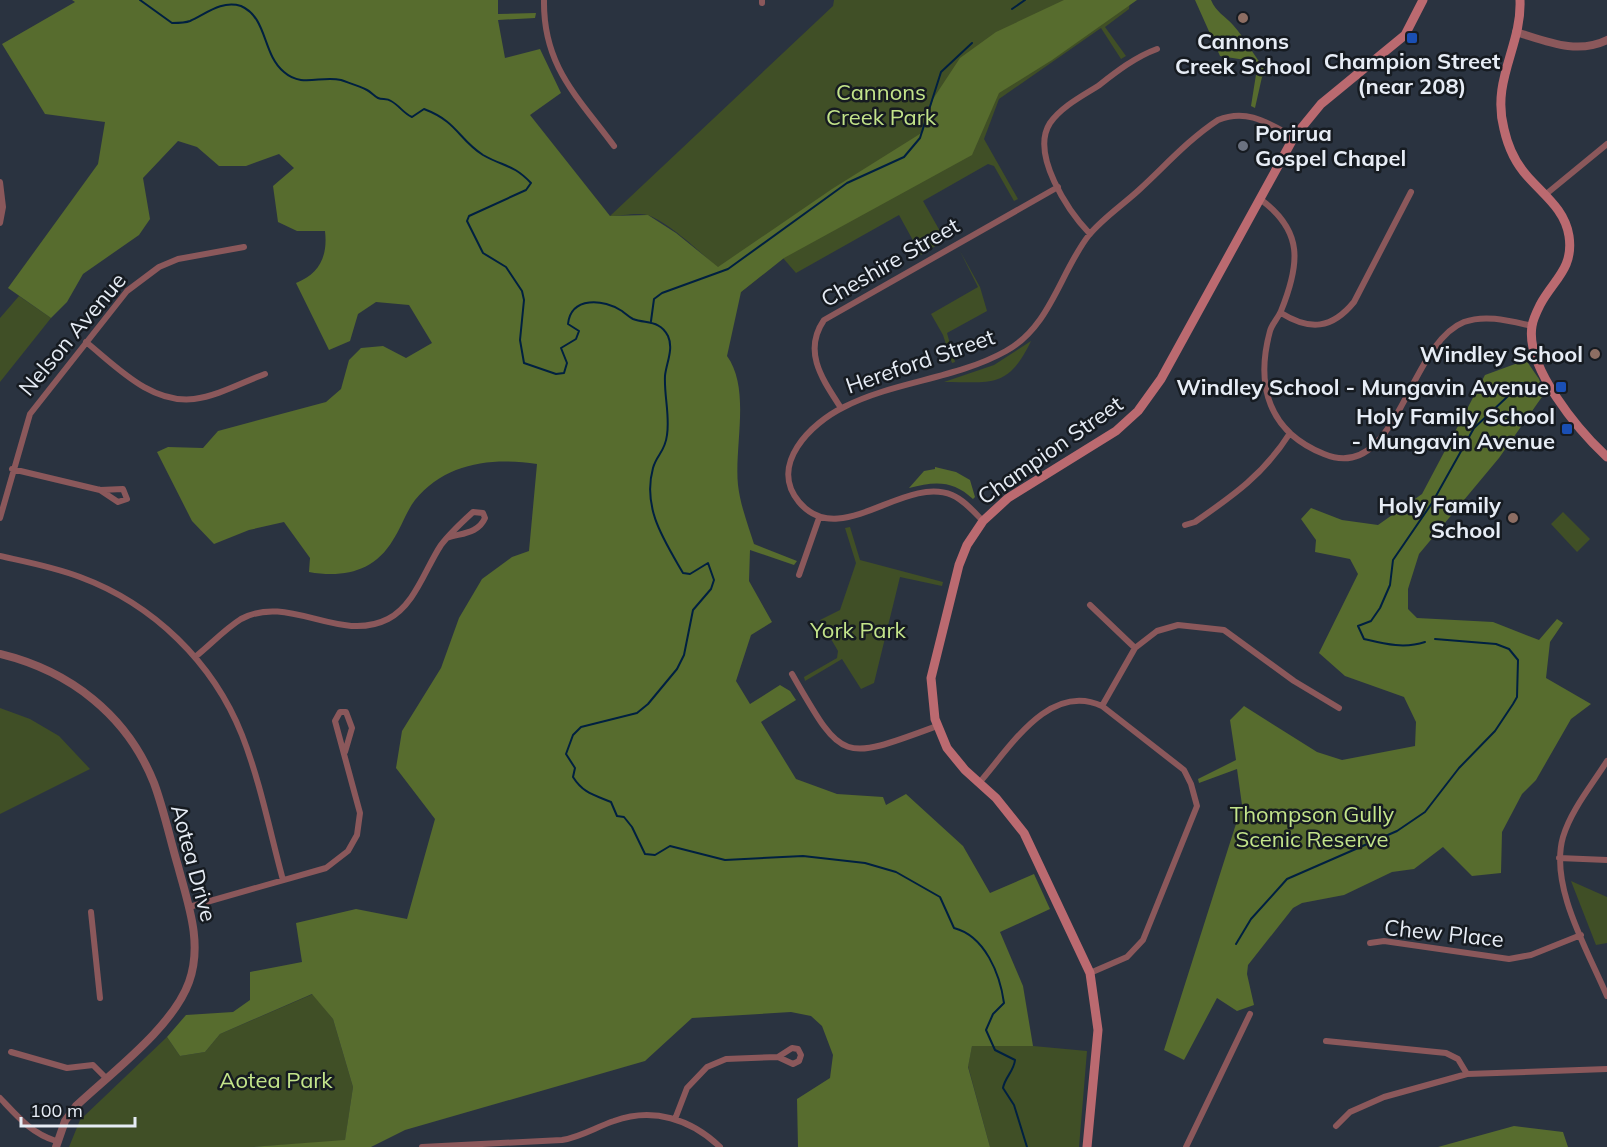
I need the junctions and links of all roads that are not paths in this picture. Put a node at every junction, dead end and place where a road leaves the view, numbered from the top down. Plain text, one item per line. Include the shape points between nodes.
1 (544, 0) edge
2 (1423, 0) edge
3 (1520, 0) edge
4 (1516, 32) junction
5 (1607, 40) edge
6 (1157, 49) dead end
7 (1294, 137) junction
8 (1607, 144) edge
9 (614, 146) dead end
10 (0, 182) edge
11 (1058, 187) junction
12 (1411, 192) dead end
13 (1545, 195) junction
14 (1260, 199) junction
15 (0, 223) edge
16 (1090, 234) junction
17 (244, 247) dead end
18 (1281, 313) junction
19 (1532, 326) junction
20 (86, 342) junction
21 (265, 374) dead end
22 (841, 408) junction
23 (1290, 433) junction
24 (1607, 457) edge
25 (12, 469) junction
26 (100, 490) dead end
27 (0, 518) edge
28 (819, 518) junction
29 (983, 521) junction
30 (1185, 525) dead end
31 (447, 538) junction
32 (0, 556) edge
33 (799, 575) dead end
34 (1090, 605) dead end
35 (1135, 648) junction
36 (0, 654) edge
37 (195, 657) junction
38 (792, 674) dead end
39 (1102, 706) junction
40 (1339, 708) dead end
41 (937, 726) junction
42 (345, 752) junction
43 (1607, 761) edge
44 (979, 783) junction
45 (1559, 858) junction
46 (1607, 860) edge
47 (283, 880) junction
48 (189, 907) junction
49 (91, 912) dead end
50 (1581, 934) junction
51 (1370, 943) dead end
52 (1090, 973) junction
53 (1607, 996) edge
54 (100, 998) dead end
55 (1250, 1014) dead end
56 (1326, 1041) dead end
57 (11, 1052) dead end
58 (778, 1057) dead end
59 (1607, 1069) edge
60 (1467, 1074) junction
61 (106, 1078) junction
62 (0, 1098) edge
63 (675, 1119) junction
64 (1336, 1126) dead end
65 (56, 1144) edge
66 (505, 1144) edge
67 (422, 1147) edge
68 (720, 1147) edge
69 (1087, 1147) edge
70 (1186, 1147) edge

1 - 9 street via 548,42 557,68
2 - 7 main road, Champion Street via 1405,35 1322,104
3 - 4 main road
4 - 5 street via 1576,48
4 - 13 main road via 1501,84 1501,118 1516,160
6 - 11 street via 1128,64 1051,122 1042,146
7 - 14 main road, Champion Street
7 - 16 street, Hereford Street via 1249,115 1218,120
8 - 13 street
10 - 15 street
11 - 16 street
11 - 22 street, Cheshire Street via 824,320 817,330 814,357 819,373
12 - 18 street via 1344,315 1314,326 1298,324
13 - 19 main road via 1566,223 1569,251 1563,273 1541,304
14 - 18 street via 1286,222 1293,242 1295,265
14 - 29 main road, Champion Street via 1161,379 1138,411 1105,439 1008,498
16 - 22 street, Hereford Street via 1038,324 1009,350 984,362
17 - 20 street, Nelson Avenue via 202,253 159,267 128,291
18 - 23 street via 1271,329 1265,392 1272,413
19 - 23 street via 1480,318 1450,330 1424,363 1383,438 1356,457 1336,459
19 - 24 main road via 1539,367 1579,427
20 - 21 street via 139,384 165,396 194,399
20 - 25 street, Nelson Avenue via 30,414
22 - 28 street, Hereford Street via 799,443 789,465 797,500
23 - 30 street via 1273,459 1252,480 1195,522
25 - 26 street
25 - 27 street, Nelson Avenue
28 - 29 street via 845,518 935,491 953,495
28 - 33 street
29 - 41 main road, Champion Street via 961,559 934,661 930,687
31 - 31 street via 473,512 483,513 483,524 473,531
31 - 37 street via 407,603 390,618 367,626 342,627 290,613 263,612 240,620
32 - 37 street via 58,570 112,591 153,618
34 - 35 street
35 - 39 street
35 - 40 street via 1157,631 1178,625 1224,630
36 - 48 street, Aotea Drive via 42,666 65,678 90,696 130,738 156,789
37 - 47 street via 223,697 242,734
38 - 41 street via 824,729 836,742 849,748 871,750
39 - 44 street via 1075,700 1047,710
39 - 52 street via 1184,770 1197,806 1143,940 1127,957
41 - 44 main road, Champion Street via 954,759
42 - 42 street via 335,721 340,712 346,712 352,728
42 - 47 street via 360,813 354,842 334,864
43 - 45 street via 1567,825
44 - 52 main road, Champion Street via 1024,834
45 - 46 street
45 - 50 street via 1563,888
47 - 48 street
48 - 61 street, Aotea Drive via 195,957 186,991 168,1019
49 - 54 street
50 - 51 street, Chew Place via 1531,955 1509,959 1383,940
50 - 53 street
52 - 69 main road, Champion Street via 1098,1030
55 - 70 street
56 - 60 street via 1446,1053 1458,1059
57 - 61 street via 67,1068 93,1065
58 - 63 street via 726,1059 707,1067 687,1088
59 - 60 street
60 - 64 street via 1384,1097 1350,1112
61 - 65 street, Aotea Drive via 71,1112
62 - 65 street via 27,1128
63 - 66 street via 635,1116 570,1139
63 - 68 street via 698,1129
66 - 67 street

